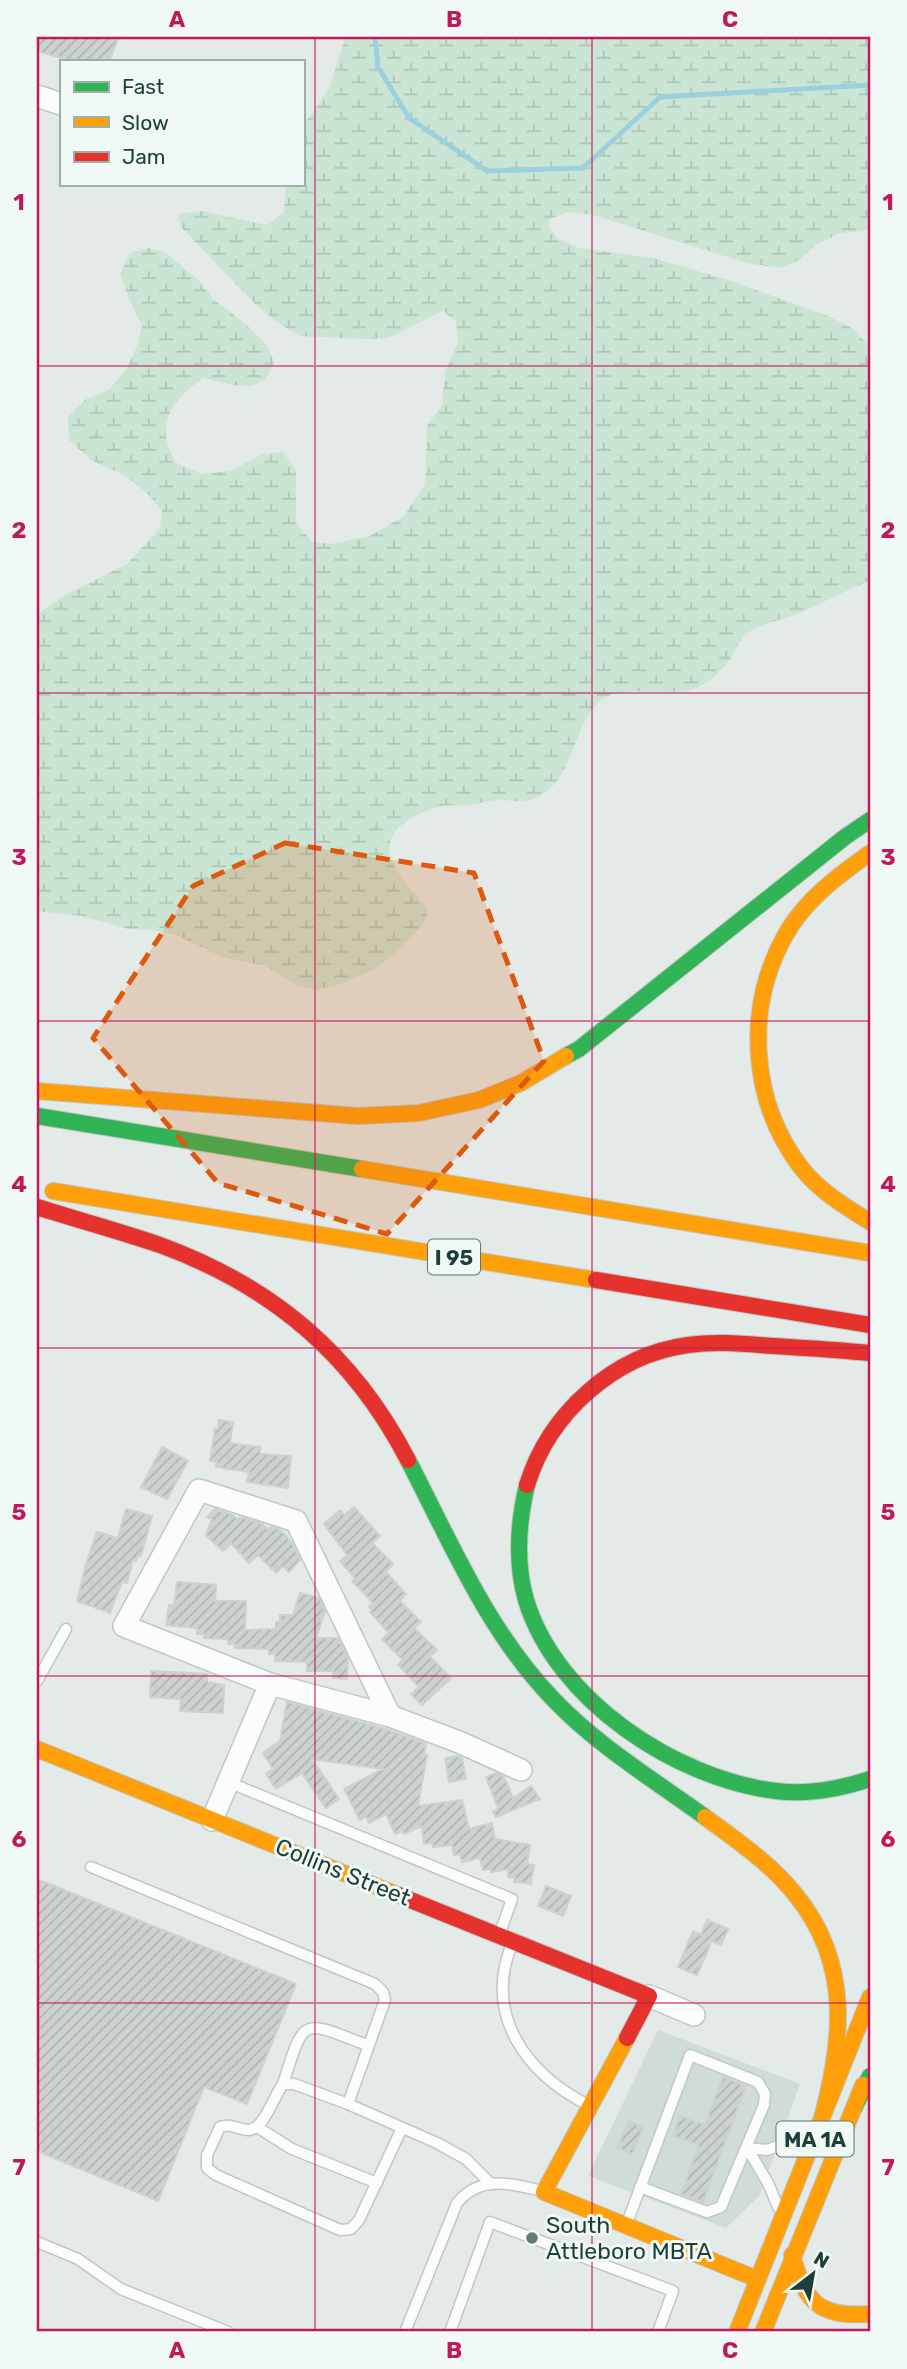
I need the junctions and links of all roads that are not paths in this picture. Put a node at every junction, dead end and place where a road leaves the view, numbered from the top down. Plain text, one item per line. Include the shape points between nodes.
1 (37, 96) edge
2 (60, 104) edge
3 (870, 820) edge
4 (870, 853) edge
5 (37, 1091) edge
6 (37, 1116) edge
7 (37, 1188) edge
8 (37, 1207) edge
9 (870, 1222) edge
10 (870, 1253) edge
11 (870, 1325) edge
12 (870, 1353) edge
13 (66, 1629) dead end
14 (37, 1681) edge
15 (270, 1684) junction
16 (390, 1716) junction
17 (37, 1749) edge
18 (521, 1770) dead end
19 (870, 1779) edge
20 (228, 1782) junction
21 (212, 1820) junction
22 (91, 1867) dead end
23 (506, 1939) junction
24 (649, 1996) junction
25 (870, 1997) edge
26 (694, 2015) dead end
27 (367, 2045) junction
28 (870, 2067) edge
29 (870, 2076) edge
30 (282, 2084) junction
31 (348, 2104) junction
32 (590, 2106) junction
33 (854, 2108) junction
34 (257, 2127) junction
35 (402, 2128) junction
36 (819, 2129) junction
37 (747, 2148) junction
38 (376, 2183) junction
39 (490, 2183) junction
40 (640, 2187) junction
41 (544, 2192) junction
42 (782, 2217) junction
43 (626, 2225) junction
44 (37, 2242) edge
45 (792, 2255) junction
46 (757, 2279) junction
47 (870, 2314) edge
48 (228, 2332) edge
49 (405, 2332) edge
50 (450, 2332) edge
51 (658, 2332) edge
52 (737, 2332) edge
53 (763, 2332) edge

1 - 2 street
3 - 5 main road via 579,1049 531,1079 479,1100 419,1113 358,1116
4 - 9 main road via 817,896 787,932 762,990 756,1043 766,1102 789,1151 823,1191
6 - 10 main road
7 - 11 main road, I 95
8 - 36 main road via 214,1267 278,1304 319,1336 384,1417 485,1608 538,1684 600,1742 754,1853 792,1888 819,1931 838,1993 836,2057
12 - 19 main road via 702,1343 659,1351 622,1368 578,1401 542,1448 525,1491 518,1549 524,1594 549,1652 589,1698 638,1736 695,1767 762,1789 817,1791
13 - 14 lane
15 - 16 street
15 - 16 street via 124,1626 199,1490 296,1521
15 - 20 street
16 - 18 street
17 - 21 main road, Collins Street
20 - 21 street
20 - 23 lane via 512,1899
21 - 23 main road, Collins Street
22 - 27 lane via 375,1984 384,2000
23 - 24 main road, Collins Street
23 - 32 lane via 500,1994 509,2026 548,2080
24 - 26 street, Collins Street
24 - 32 main road
25 - 36 main road, MA 1A
27 - 30 lane via 318,2026 308,2027 295,2043
27 - 31 lane
28 - 33 main road, MA 1A
29 - 33 main road
30 - 31 lane
30 - 34 lane
31 - 35 lane
32 - 41 main road
33 - 45 main road, MA 1A
34 - 38 lane via 292,2149
34 - 38 lane via 220,2127 207,2155 207,2168 340,2230 351,2229 359,2220
35 - 38 lane
35 - 39 lane via 467,2159
36 - 37 lane via 778,2148
36 - 42 main road, MA 1A
37 - 40 lane via 721,2207 715,2211 695,2209
37 - 40 lane via 764,2105 763,2089 752,2078 690,2055
37 - 42 lane
39 - 41 lane
39 - 49 lane via 466,2193 457,2203
40 - 43 lane
41 - 43 main road
42 - 46 main road, MA 1A
43 - 46 main road
44 - 48 lane via 78,2259 121,2289
45 - 47 main road via 799,2282 817,2307 834,2314
45 - 53 main road, MA 1A
46 - 52 main road, MA 1A
50 - 51 lane via 491,2222 673,2291

